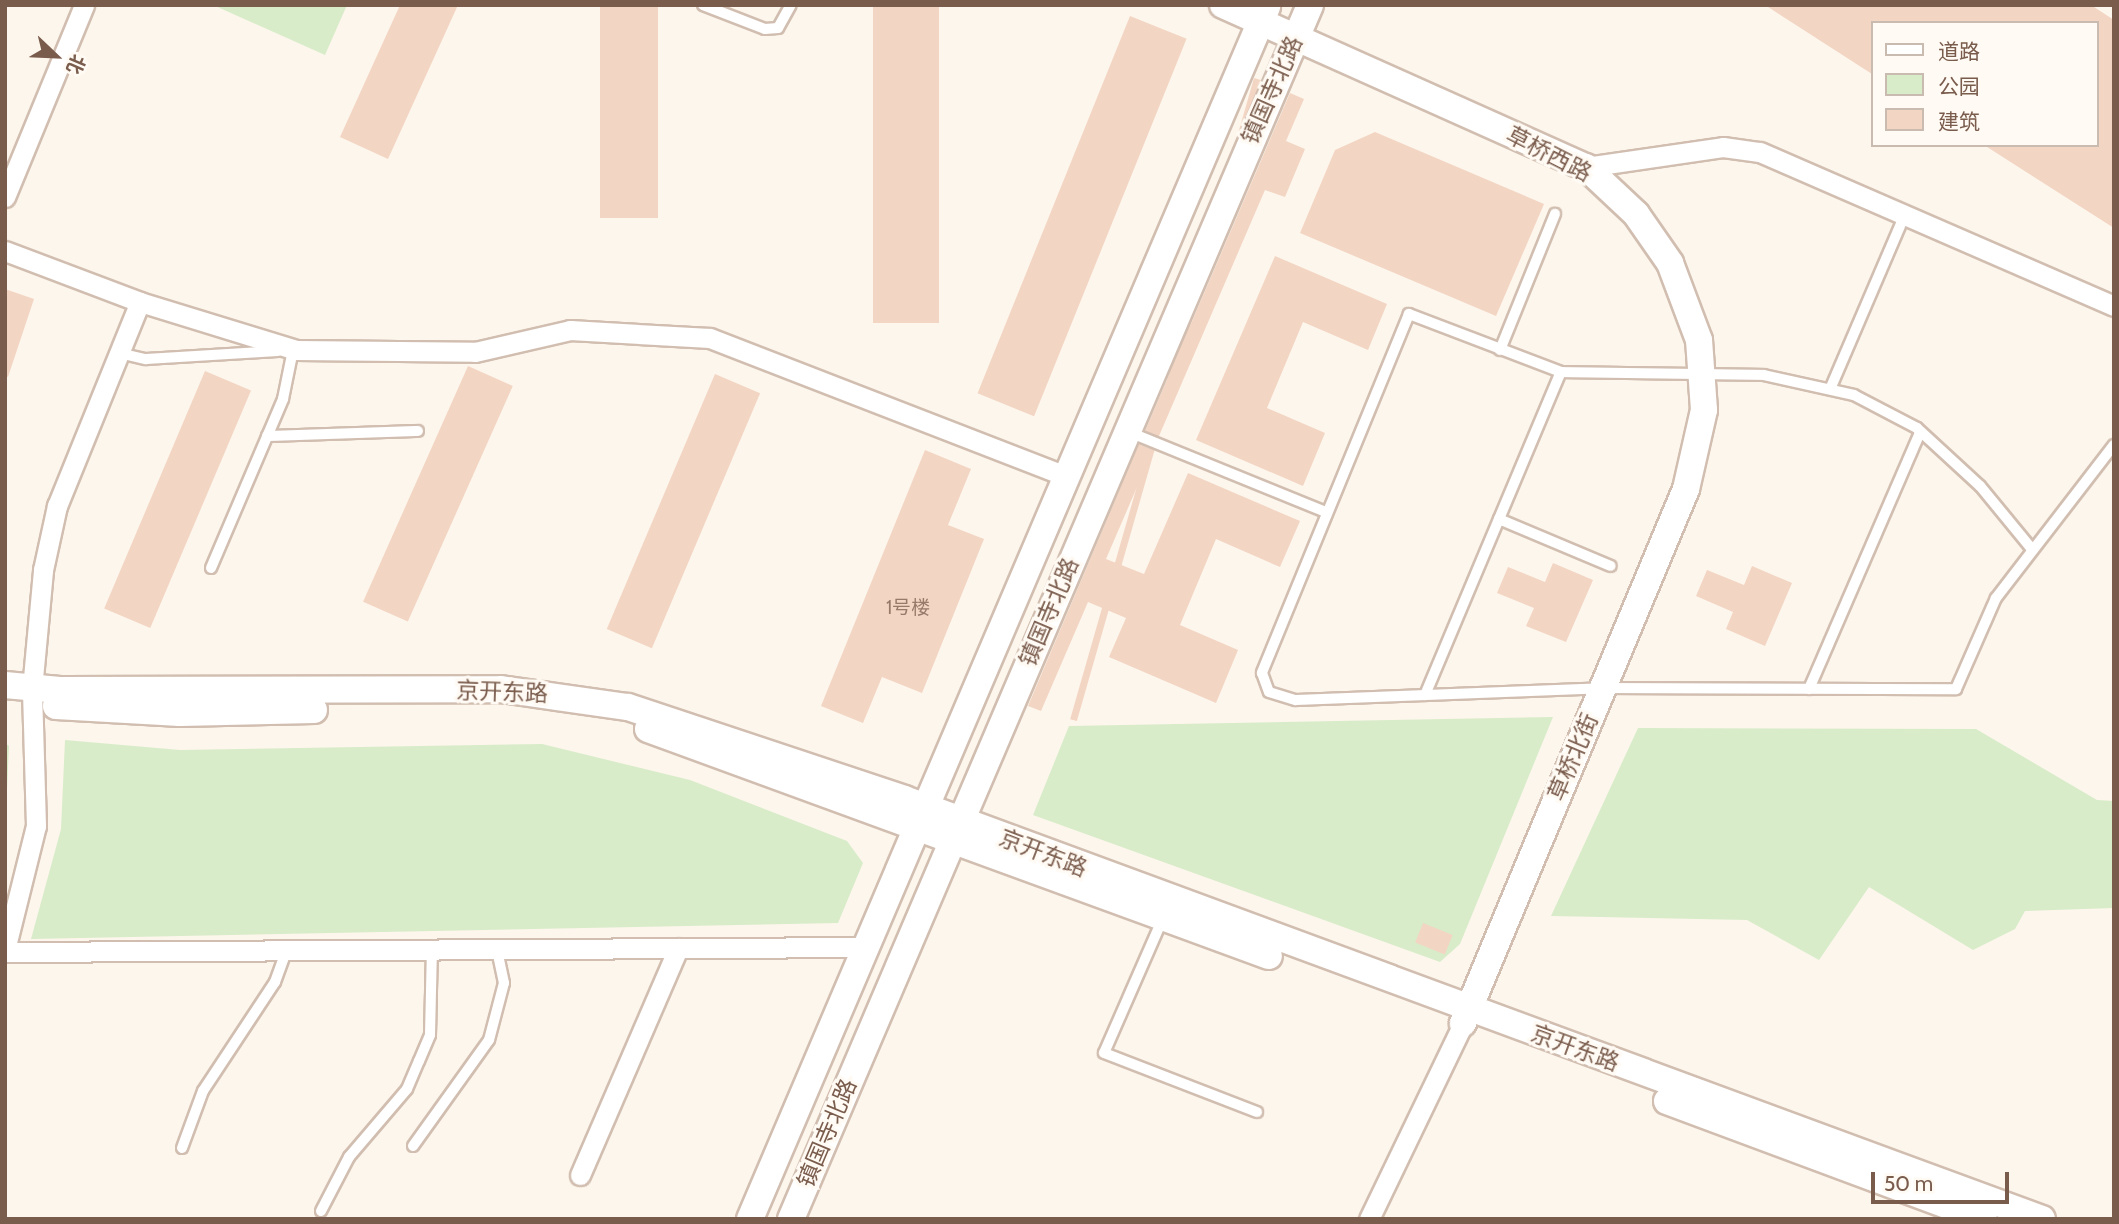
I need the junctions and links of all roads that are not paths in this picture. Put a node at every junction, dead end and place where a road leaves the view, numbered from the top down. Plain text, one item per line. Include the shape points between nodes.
1 (83, 5) edge
2 (704, 5) edge
3 (792, 5) edge
4 (1223, 5) edge
5 (1310, 5) edge
6 (1264, 13) edge
7 (1296, 37) junction
8 (1586, 167) junction
9 (5, 197) edge
10 (1906, 212) junction
11 (1555, 214) dead end
12 (5, 251) edge
13 (140, 302) junction
14 (2114, 306) edge
15 (296, 350) junction
16 (1500, 350) junction
17 (119, 353) junction
18 (1561, 372) junction
19 (1703, 374) junction
20 (1832, 387) junction
21 (1126, 430) junction
22 (418, 431) dead end
23 (1920, 432) junction
24 (267, 436) junction
25 (2114, 445) edge
26 (1064, 475) junction
27 (1686, 489) joint
28 (1326, 512) junction
29 (1499, 519) junction
30 (2031, 548) junction
31 (1611, 566) dead end
32 (211, 568) dead end
33 (5, 685) edge
34 (1602, 688) junction
35 (1809, 689) junction
36 (1425, 695) junction
37 (32, 697) junction
38 (5, 700) edge
39 (922, 818) junction
40 (956, 831) junction
41 (1167, 909) junction
42 (866, 947) junction
43 (678, 948) junction
44 (432, 950) junction
45 (497, 950) junction
46 (5, 951) edge
47 (286, 951) junction
48 (1465, 1017) junction
49 (1257, 1112) dead end
50 (413, 1146) dead end
51 (181, 1148) dead end
52 (580, 1175) dead end
53 (321, 1211) dead end
54 (750, 1219) edge
55 (791, 1219) edge
56 (1369, 1219) edge
57 (1984, 1219) edge
58 (2042, 1219) edge

1 - 9 street
2 - 3 lane via 765,29 778,28
4 - 6 street, 草桥西路
5 - 7 street, 镇国寺北路
6 - 7 street, 草桥西路
6 - 26 street, 镇国寺北路
7 - 8 street, 草桥西路
7 - 21 street, 镇国寺北路
8 - 10 street via 1723,147 1748,150
8 - 19 street, 草桥西路 via 1636,214 1670,263 1699,340
10 - 14 street
10 - 20 lane
11 - 16 lane
12 - 13 street
13 - 15 street
13 - 17 street
15 - 17 lane via 146,359
15 - 24 lane
15 - 26 street via 475,352 570,330 709,338
16 - 18 lane
16 - 28 lane via 1409,314
17 - 37 street via 58,506 43,570
18 - 19 lane
18 - 29 lane
19 - 20 lane via 1764,375
19 - 27 street, 草桥西路 via 1698,451
20 - 23 lane via 1884,408
21 - 28 lane
21 - 40 street, 镇国寺北路
22 - 24 lane
23 - 30 lane via 1980,486
23 - 35 lane
24 - 32 lane
25 - 30 lane
26 - 39 street, 镇国寺北路
27 - 34 street, 草桥北街
28 - 36 lane via 1262,674 1264,685 1279,698 1296,700
29 - 31 lane
29 - 36 lane
30 - 35 lane via 1996,598 1956,689
33 - 37 street, 京开东路
34 - 35 lane
34 - 36 lane
34 - 48 street, 草桥北街
37 - 38 street, 京开东路
37 - 39 street, 京开东路 via 500,689 578,696 691,725
37 - 46 street via 36,826
39 - 40 street, 京开东路
39 - 42 street, 镇国寺北路
40 - 41 street, 京开东路
40 - 55 street, 镇国寺北路
41 - 48 street, 京开东路
41 - 49 lane via 1104,1053
42 - 43 street
42 - 54 street, 镇国寺北路
43 - 45 street
43 - 52 street
44 - 45 street
44 - 47 street
44 - 53 lane via 430,1035 419,1061 407,1088 349,1157
45 - 50 lane via 504,983 489,1040
46 - 47 street
47 - 51 lane via 275,982 203,1091
48 - 56 street
48 - 57 street, 京开东路
48 - 58 street, 京开东路

